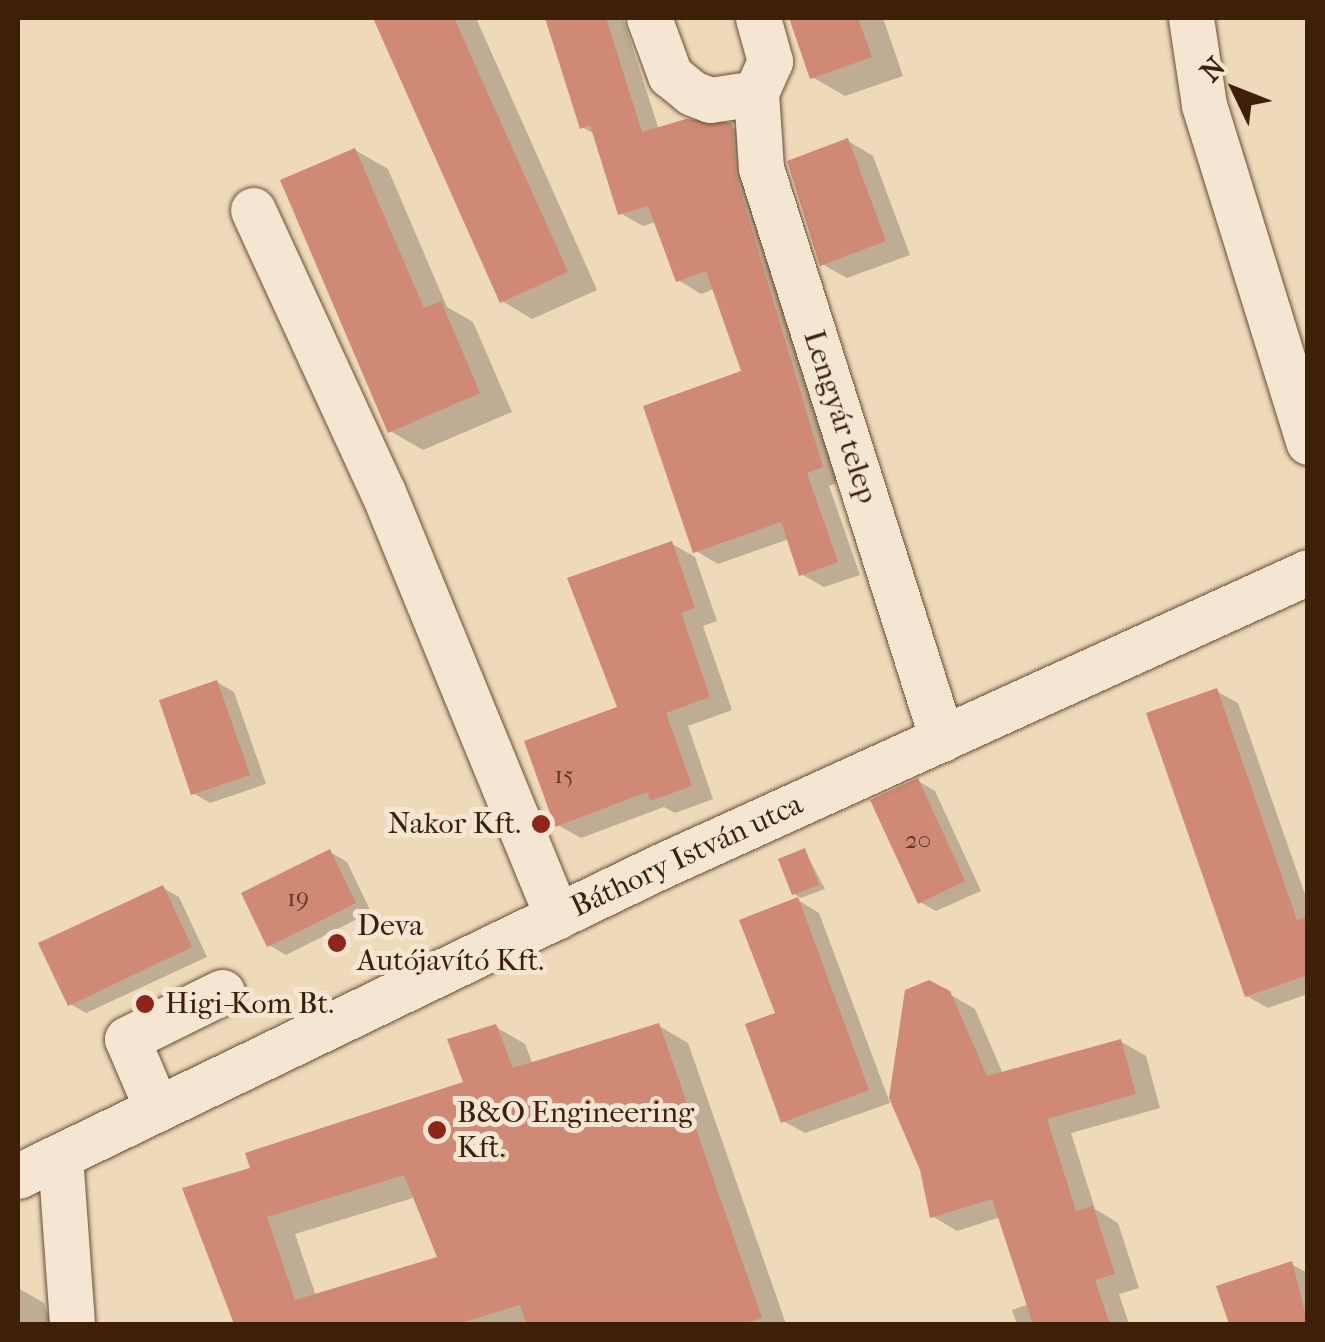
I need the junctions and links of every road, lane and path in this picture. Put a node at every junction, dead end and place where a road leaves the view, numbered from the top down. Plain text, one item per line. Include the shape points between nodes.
1 (649, 18) edge
2 (758, 18) edge
3 (1190, 18) edge
4 (756, 93) junction
5 (254, 210) dead end
6 (1308, 442) edge
7 (1308, 572) edge
8 (942, 739) junction
9 (557, 917) junction
10 (222, 992) dead end
11 (157, 1109) junction
12 (60, 1156) junction
13 (18, 1176) edge
14 (72, 1324) edge

1 - 4 street via 670,76 692,93 710,100
2 - 4 street, Lengyár telep via 770,60
3 - 6 street via 1204,105
4 - 8 street, Lengyár telep via 761,168
5 - 9 street via 383,492
7 - 8 street, Báthory István utca
8 - 9 street, Báthory István utca
9 - 11 street, Báthory István utca
10 - 11 street via 127,1038
11 - 12 street, Báthory István utca
12 - 13 street, Báthory István utca
12 - 14 street

